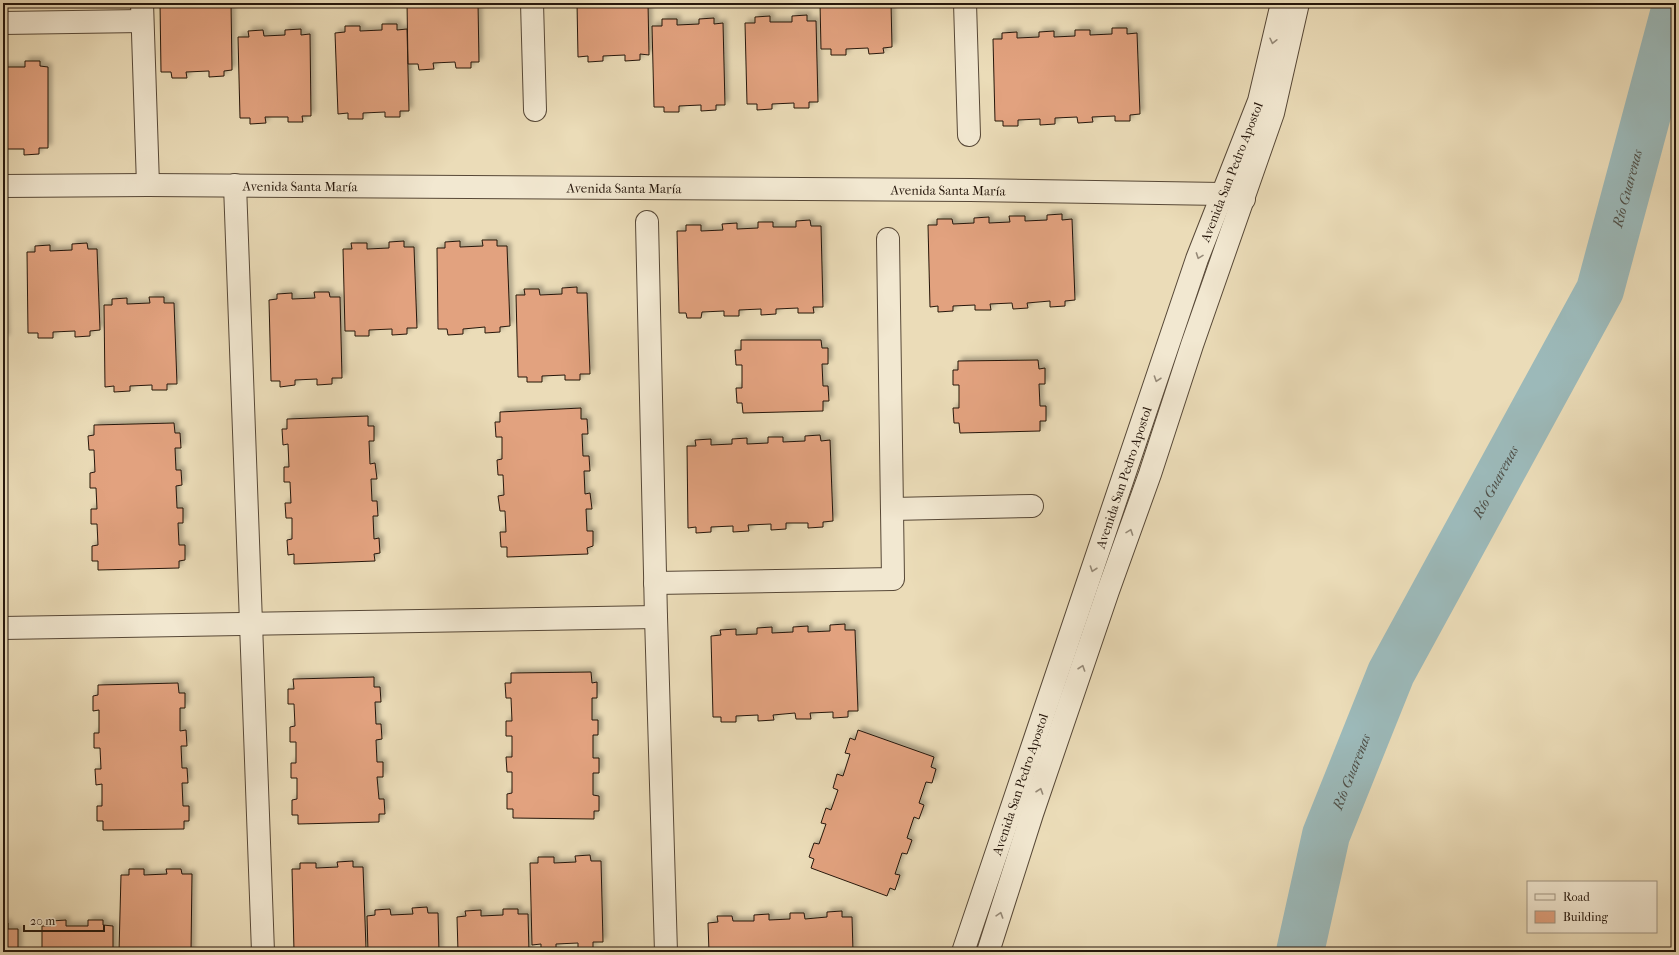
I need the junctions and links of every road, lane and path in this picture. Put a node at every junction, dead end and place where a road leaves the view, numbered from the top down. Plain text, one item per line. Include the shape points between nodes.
1 (532, 3) edge
2 (964, 3) edge
3 (1282, 3) edge
4 (1298, 3) edge
5 (142, 12) edge
6 (3, 23) edge
7 (535, 110) dead end
8 (968, 135) dead end
9 (148, 185) junction
10 (236, 185) junction
11 (3, 186) edge
12 (1222, 194) junction
13 (1244, 199) junction
14 (647, 222) dead end
15 (888, 239) dead end
16 (1032, 506) dead end
17 (892, 509) junction
18 (655, 583) junction
19 (656, 617) junction
20 (252, 624) junction
21 (3, 628) edge
22 (263, 952) edge
23 (666, 952) edge
24 (963, 952) edge
25 (988, 952) edge

1 - 7 street
2 - 8 street
3 -> 12 street, Avenida San Pedro Apostol via 1259,101
4 - 13 street, Avenida San Pedro Apostol via 1273,113
5 - 6 street
5 - 9 street
9 - 10 street, Avenida Santa María
9 - 11 street, Avenida Santa María
10 - 12 street, Avenida Santa María
10 - 20 street
12 - 13 street, Avenida Santa María
12 -> 24 street, Avenida San Pedro Apostol
25 -> 13 street, Avenida San Pedro Apostol via 1032,814
14 - 18 street
15 - 17 street
16 - 17 street
17 - 18 street via 893,579
18 - 19 street
19 - 20 street
19 - 23 street
20 - 21 street
20 - 22 street

